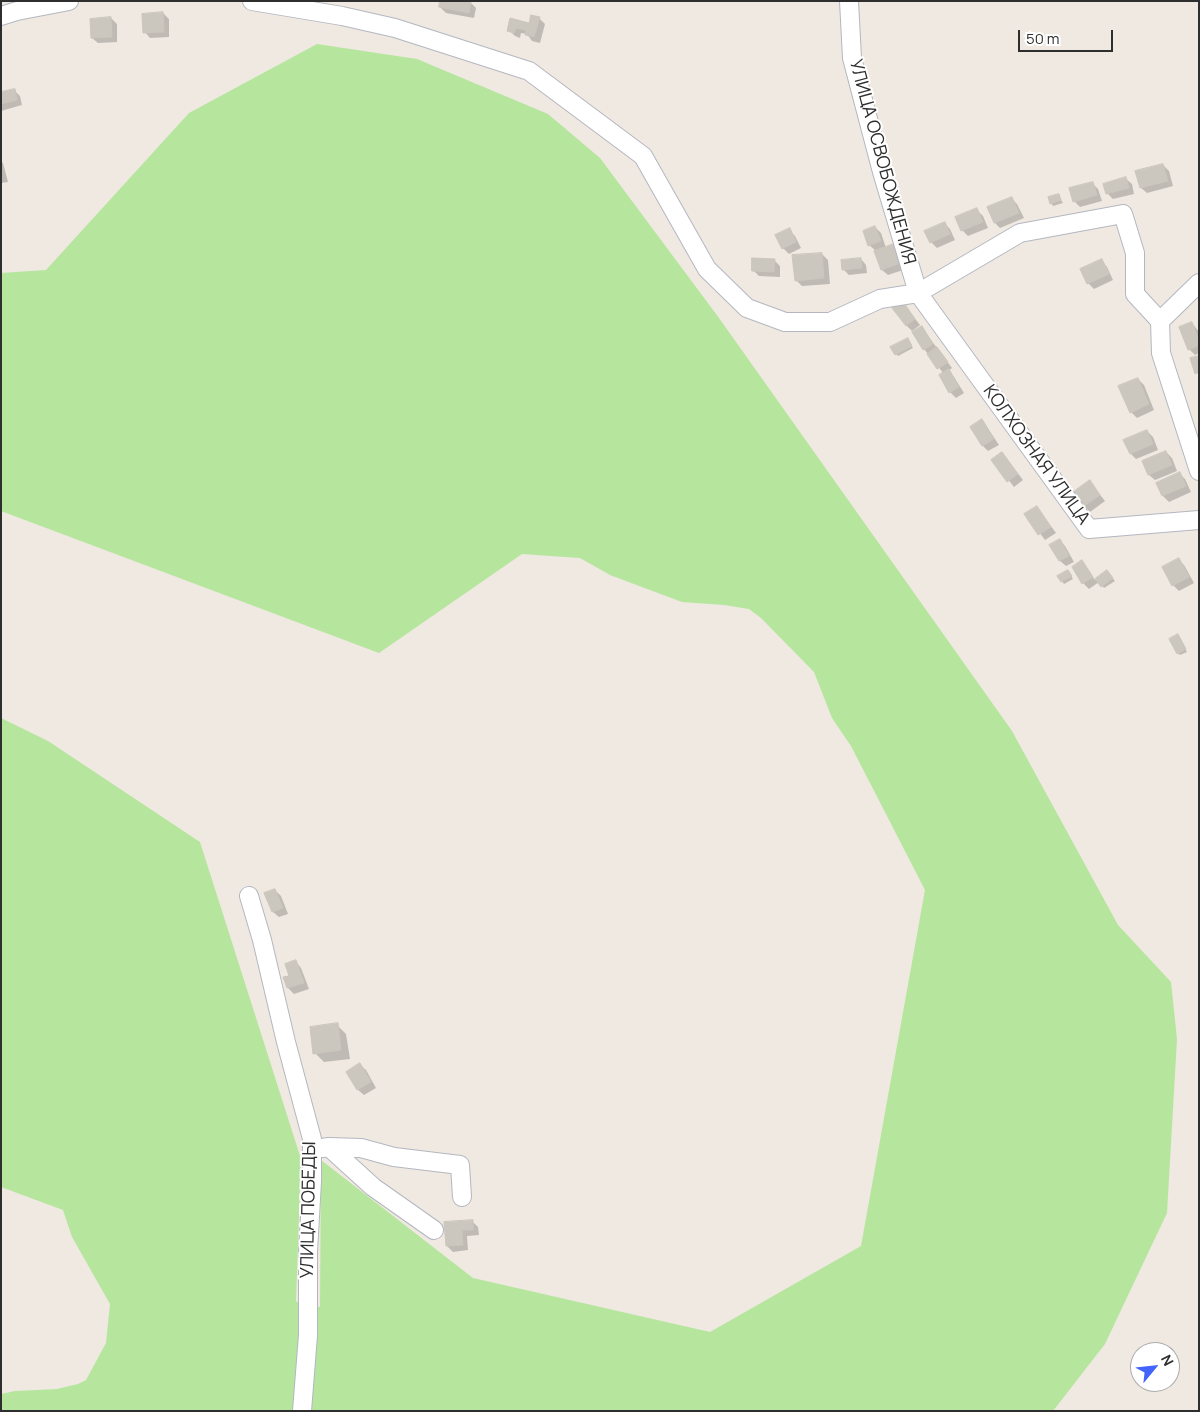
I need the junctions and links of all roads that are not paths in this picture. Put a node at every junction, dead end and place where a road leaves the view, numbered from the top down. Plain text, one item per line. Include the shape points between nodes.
1 (69, 1) edge
2 (252, 1) edge
3 (849, 1) edge
4 (1, 16) edge
5 (1199, 283) edge
6 (918, 293) junction
7 (1160, 321) junction
8 (1199, 471) edge
9 (1199, 520) edge
10 (249, 896) dead end
11 (320, 1148) junction
12 (462, 1197) dead end
13 (434, 1230) dead end
14 (302, 1411) edge

1 - 4 street
2 - 6 street, УЛИЦА ОСВОБОЖДЕНИЯ via 395,28 529,71 643,156 707,269 747,308 785,322 830,322 880,299
3 - 6 street, УЛИЦА ОСВОБОЖДЕНИЯ via 852,58
5 - 7 street
6 - 7 street, УЛИЦА ОСВОБОЖДЕНИЯ via 1020,233 1123,214 1135,254 1135,294
6 - 9 street, КОЛХОЗНАЯ УЛИЦА via 1089,529
7 - 8 street via 1161,353
10 - 11 street, УЛИЦА ПОБЕДЫ via 312,1139
11 - 12 street via 361,1148 394,1157 460,1165
11 - 13 street
11 - 14 street, УЛИЦА ПОБЕДЫ via 312,1181 308,1335

